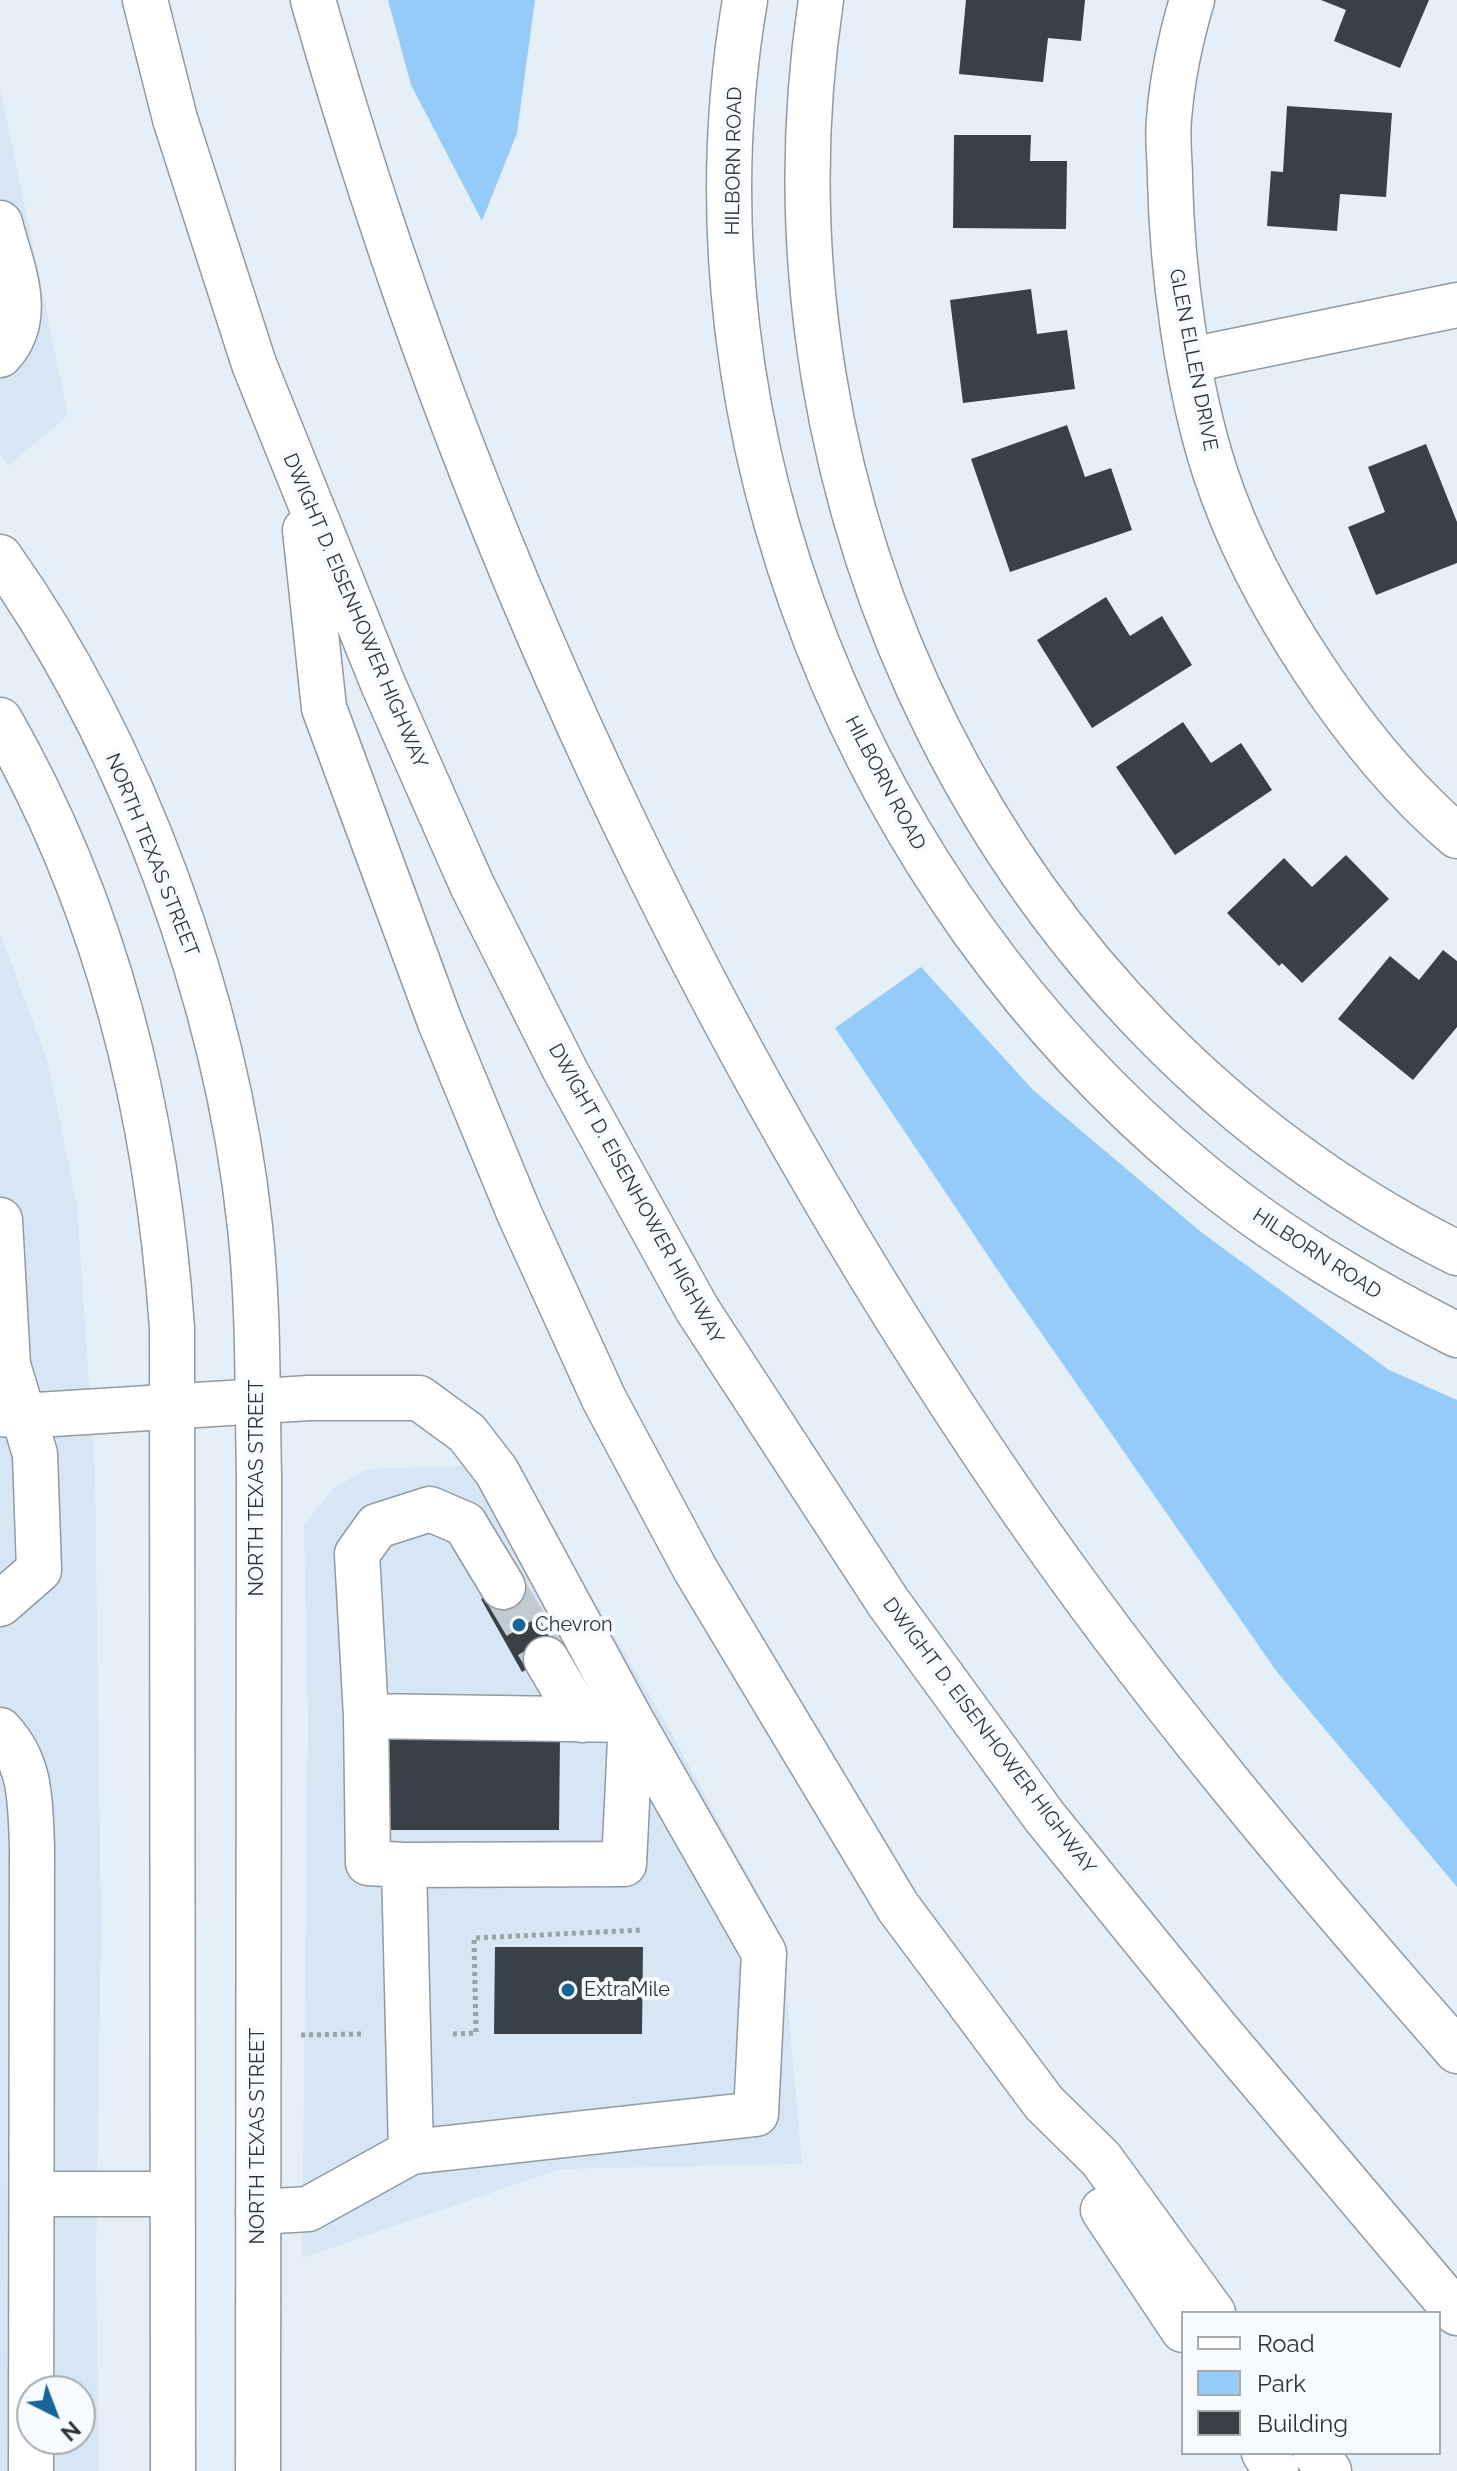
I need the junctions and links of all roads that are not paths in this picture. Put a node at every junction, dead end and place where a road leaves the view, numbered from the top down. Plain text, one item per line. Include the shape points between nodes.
1 (145, 0) edge
2 (313, 0) edge
3 (745, 0) edge
4 (821, 0) edge
5 (1192, 0) edge
6 (0, 223) edge
7 (1457, 305) edge
8 (0, 355) edge
9 (1190, 360) junction
10 (299, 480) junction
11 (0, 557) edge
12 (0, 720) edge
13 (1457, 836) edge
14 (0, 1220) edge
15 (1457, 1253) edge
16 (1457, 1335) edge
17 (257, 1401) junction
18 (172, 1405) junction
19 (11, 1415) edge
20 (503, 1587) tunnel mouth
21 (0, 1604) edge
22 (546, 1659) tunnel mouth
23 (366, 1716) junction
24 (582, 1720) junction
25 (631, 1720) junction
26 (0, 1730) edge
27 (404, 1865) junction
28 (1457, 2051) edge
29 (1044, 2103) junction
30 (411, 2152) junction
31 (33, 2194) junction
32 (172, 2194) junction
33 (258, 2212) junction
34 (1212, 2311) edge
35 (1457, 2313) edge
36 (1181, 2327) edge
37 (1317, 2455) edge
38 (31, 2471) edge
39 (173, 2471) edge
40 (258, 2471) edge
41 (1329, 2471) edge

1 - 10 main road, DWIGHT D. EISENHOWER HIGHWAY via 175,119 254,364
2 - 28 main road via 403,293 458,444 617,808 726,1025 827,1205 1011,1493 1157,1693
3 - 16 main road, HILBORN ROAD via 731,173 734,294 756,448 793,583 834,684 901,822 976,936 1045,1022 1196,1170 1360,1285
4 - 15 main road via 811,63 810,281 835,447 865,559 965,784 1034,891 1102,976 1176,1052 1240,1111 1320,1172
5 - 9 main road, GLEN ELLEN DRIVE via 1169,120 1172,240
6 - 8 main road via 21,306 19,325
7 - 9 main road
9 - 13 main road, GLEN ELLEN DRIVE via 1215,472 1269,596 1338,706 1432,815
10 - 29 main road via 324,708 440,1022 604,1399 695,1569 898,1907
10 - 35 main road, DWIGHT D. EISENHOWER HIGHWAY via 472,885 566,1072 697,1309 888,1602 1044,1816
11 - 17 main road, NORTH TEXAS STREET via 43,623 116,761 194,960 239,1148 250,1228
12 - 18 main road via 43,801 78,884 135,1061 166,1241
14 - 19 main road
17 - 18 main road
17 - 25 main road via 419,1398 467,1433 497,1472
17 - 33 main road, NORTH TEXAS STREET
18 - 19 main road
18 - 32 main road
19 - 21 main road via 35,1454 39,1570
20 - 23 main road via 465,1524 430,1509 377,1526 357,1554
22 - 24 main road
23 - 24 main road
23 - 27 main road via 368,1863
24 - 25 main road
25 - 27 main road via 624,1864
25 - 30 main road via 764,1953 756,2114
26 - 31 main road via 16,1747 29,1778
27 - 30 main road
29 - 34 main road via 1101,2159
29 - 36 main road via 1077,2170
30 - 33 main road via 308,2209
31 - 32 main road
31 - 38 main road
32 - 39 main road
33 - 40 main road, NORTH TEXAS STREET
37 - 41 main road

